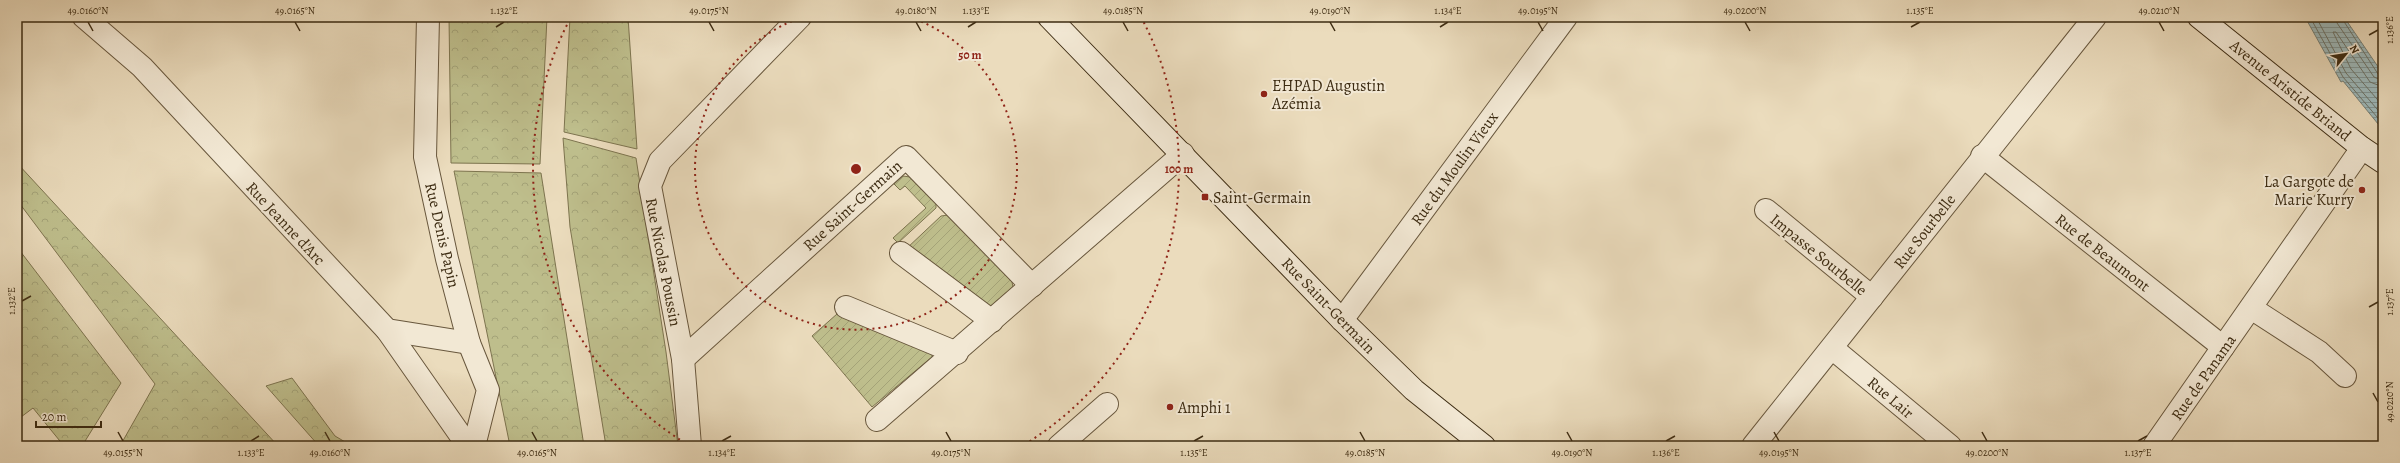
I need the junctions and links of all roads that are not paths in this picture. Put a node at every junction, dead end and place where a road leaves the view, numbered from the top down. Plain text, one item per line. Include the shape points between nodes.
1 (84, 17) edge
2 (428, 17) edge
3 (800, 17) edge
4 (1049, 17) edge
5 (1566, 17) edge
6 (2095, 17) edge
7 (2199, 17) edge
8 (2362, 148) junction
9 (1184, 154) junction
10 (1982, 156) junction
11 (2383, 162) edge
12 (1766, 210) dead end
13 (901, 253) dead end
14 (1032, 286) junction
15 (1872, 297) junction
16 (846, 307) dead end
17 (2251, 308) junction
18 (1342, 320) junction
19 (992, 321) junction
20 (387, 330) junction
21 (469, 343) junction
22 (2223, 347) junction
23 (1832, 348) junction
24 (957, 353) junction
25 (683, 358) junction
26 (2346, 376) dead end
27 (1107, 404) dead end
28 (878, 420) dead end
29 (468, 446) edge
30 (474, 446) edge
31 (690, 446) edge
32 (1059, 446) edge
33 (1484, 446) edge
34 (1752, 446) edge
35 (1950, 446) edge
36 (2154, 446) edge

1 - 20 street, Rue Jeanne d'Arc via 142,67
2 - 21 street, Rue Denis Papin via 425,157 447,259
3 - 25 street, Rue Nicolas Poussin via 660,161 650,186
4 - 9 street, Rue Saint-Germain
5 - 18 street, Rue du Moulin Vieux
6 - 10 street, Rue Sourbelle
7 - 8 street, Avenue Aristide Briand
8 - 11 street, Avenue Aristide Briand
8 - 17 street, Rue de Panama
9 - 14 street
9 - 18 street, Rue Saint-Germain
10 - 15 street, Rue Sourbelle
10 - 22 street, Rue de Beaumont
12 - 15 street, Impasse Sourbelle
13 - 19 street
14 - 19 street
14 - 25 street, Rue Saint-Germain via 906,157
15 - 23 street, Rue Sourbelle
16 - 24 street
17 - 22 street, Rue de Panama
17 - 26 street via 2319,352
18 - 33 street, Rue Saint-Germain via 1414,390
19 - 24 street
20 - 21 street
20 - 29 street, Rue Jeanne d'Arc
21 - 30 street, Rue Denis Papin via 488,390
22 - 36 street, Rue de Panama
23 - 34 street, Rue Sourbelle
23 - 35 street, Rue Lair
24 - 28 street
25 - 31 street, Rue Nicolas Poussin
27 - 32 street

